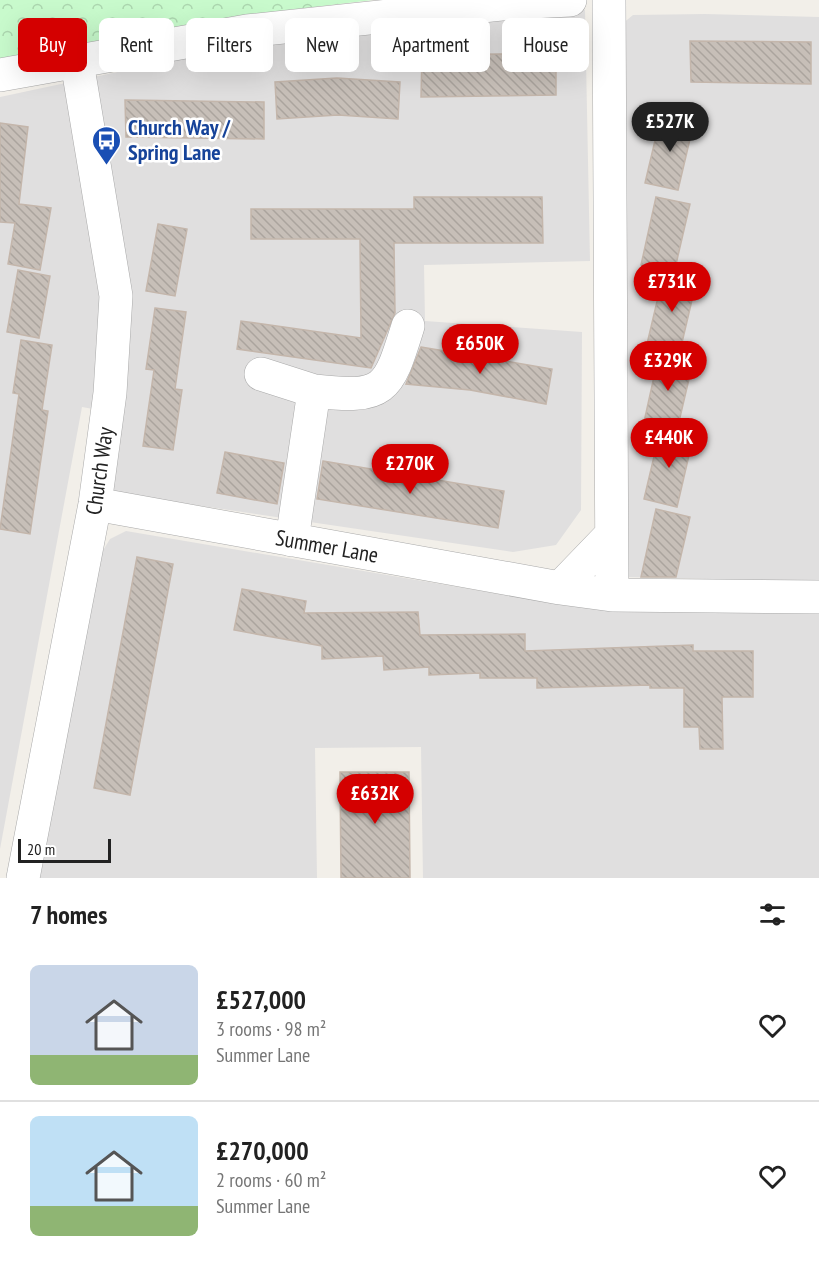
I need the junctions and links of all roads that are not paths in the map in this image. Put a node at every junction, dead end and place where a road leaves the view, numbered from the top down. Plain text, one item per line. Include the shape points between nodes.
1 (570, 0) edge
2 (609, 0) edge
3 (87, 60) edge
4 (18, 72) edge
5 (79, 72) edge
6 (0, 75) edge
7 (408, 326) dead end
8 (261, 374) dead end
9 (314, 391) junction
10 (95, 504) junction
11 (611, 535) junction
12 (292, 540) junction
13 (560, 588) junction
14 (612, 595) junction
15 (819, 597) edge
16 (23, 878) edge

1 - 3 street via 247,31
2 - 11 street
4 - 6 street
5 - 10 street, Church Way via 116,296 110,393
7 - 9 street via 395,366 382,385 369,393 349,395
8 - 9 street
9 - 12 street
10 - 12 street, Summer Lane
10 - 16 street, Church Way
11 - 13 street
11 - 14 street
12 - 13 street, Summer Lane
13 - 14 street, Summer Lane
14 - 15 street, Summer Lane

